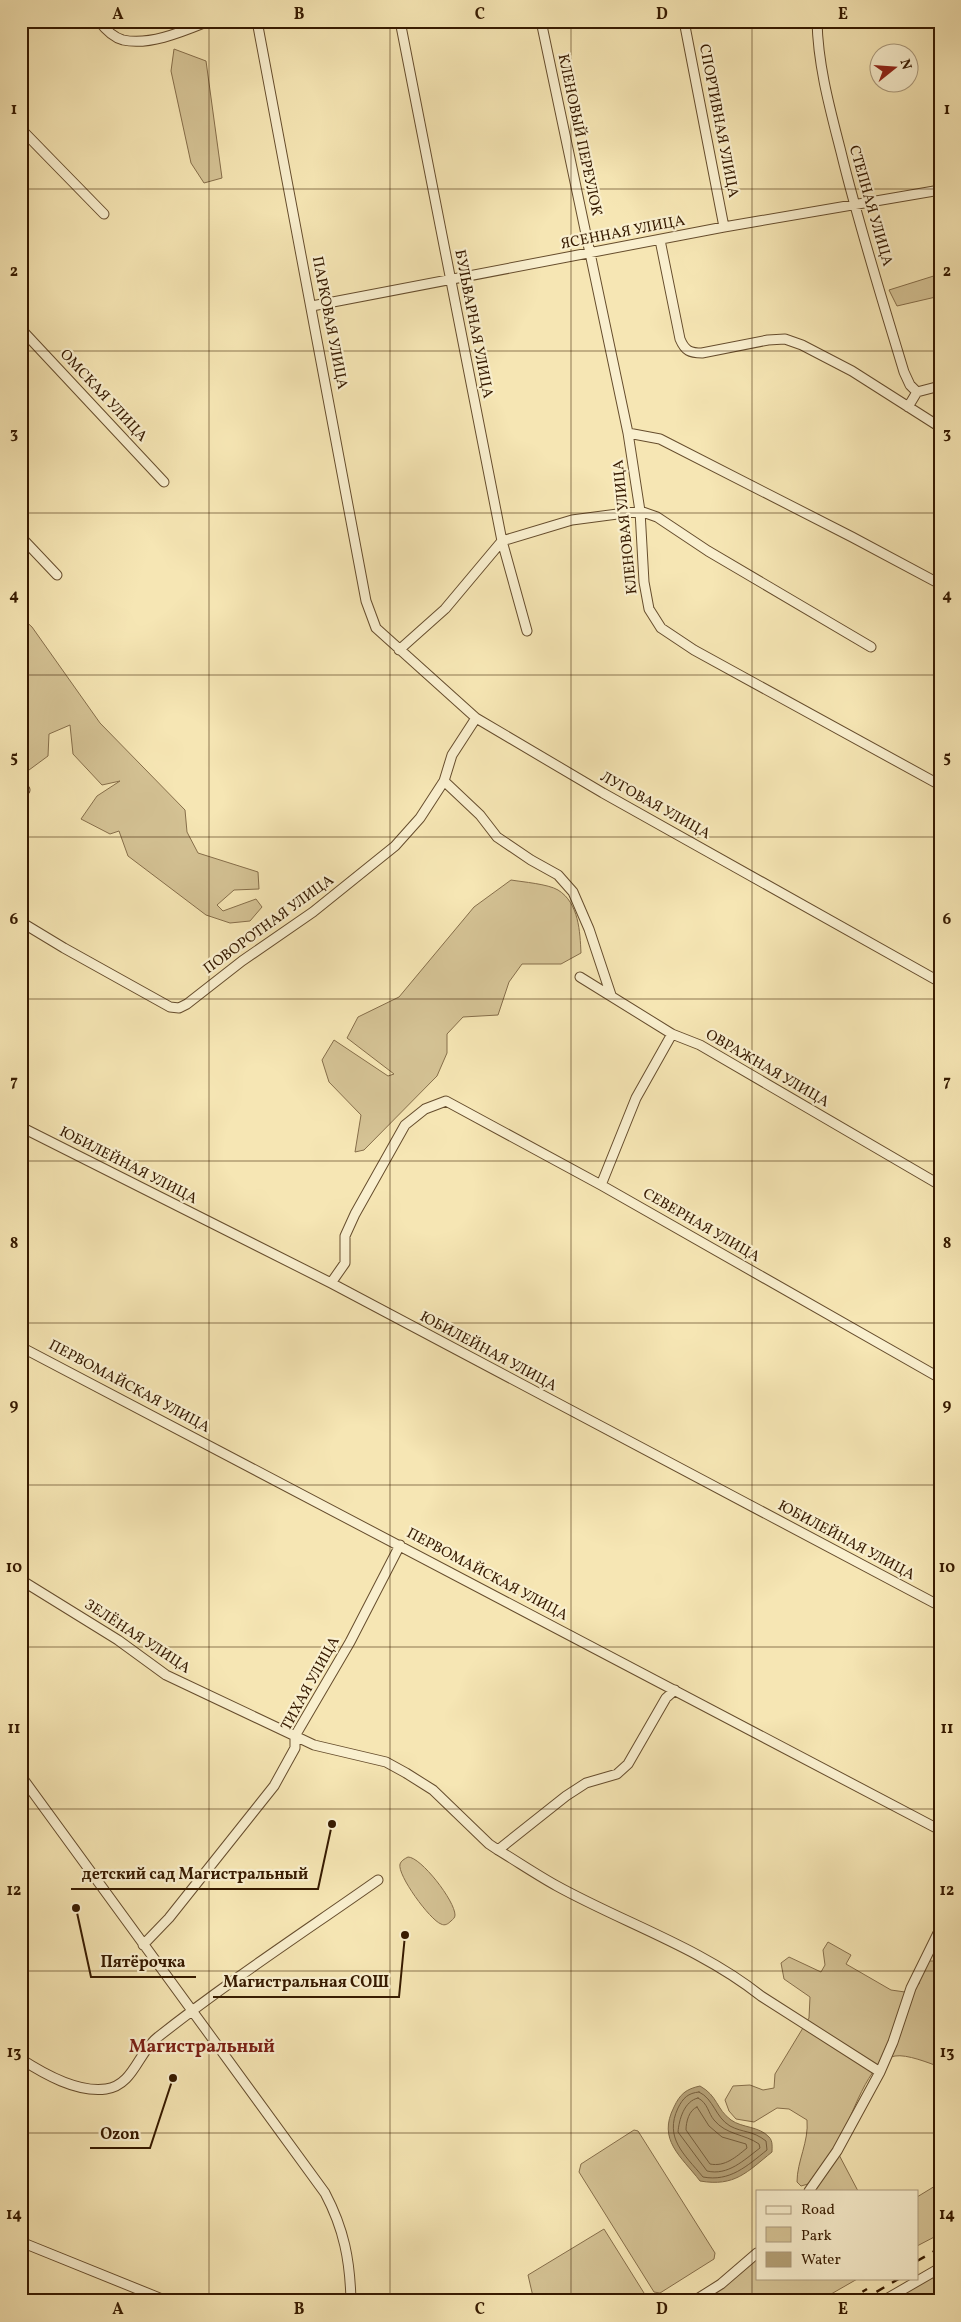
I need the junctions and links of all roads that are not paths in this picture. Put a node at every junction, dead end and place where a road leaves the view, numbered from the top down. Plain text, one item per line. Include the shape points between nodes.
1 (98, 21) edge
2 (209, 21) edge
3 (257, 21) edge
4 (400, 21) edge
5 (541, 21) edge
6 (684, 21) edge
7 (817, 21) edge
8 (21, 129) edge
9 (940, 190) edge
10 (854, 205) junction
11 (104, 214) dead end
12 (724, 227) junction
13 (660, 240) junction
14 (590, 254) junction
15 (449, 279) junction
16 (312, 306) junction
17 (21, 329) edge
18 (940, 386) edge
19 (918, 392) junction
20 (908, 407) junction
21 (940, 427) edge
22 (628, 433) junction
23 (164, 482) dead end
24 (640, 511) junction
25 (21, 537) edge
26 (502, 541) junction
27 (57, 575) dead end
28 (940, 584) edge
29 (376, 628) joint
30 (526, 631) dead end
31 (871, 647) dead end
32 (399, 650) junction
33 (476, 718) junction
34 (444, 781) junction
35 (940, 785) edge
36 (21, 922) edge
37 (580, 977) dead end
38 (940, 982) edge
39 (612, 995) junction
40 (672, 1034) junction
41 (21, 1128) edge
42 (601, 1185) junction
43 (940, 1185) edge
44 (331, 1282) junction
45 (21, 1347) edge
46 (940, 1378) edge
47 (400, 1545) junction
48 (21, 1580) edge
49 (940, 1606) edge
50 (675, 1690) junction
51 (295, 1736) junction
52 (21, 1776) edge
53 (940, 1830) edge
54 (498, 1850) junction
55 (378, 1880) dead end
56 (940, 1928) edge
57 (143, 1945) junction
58 (192, 2010) junction
59 (21, 2060) edge
60 (880, 2072) junction
61 (810, 2190) edge
62 (21, 2242) edge
63 (756, 2255) edge
64 (940, 2268) edge
65 (167, 2301) edge
66 (351, 2301) edge
67 (694, 2301) edge
68 (883, 2301) edge

1 - 2 street via 122,40 135,41 153,39
3 - 16 street, ПАРКОВАЯ УЛИЦА
4 - 15 street, БУЛЬВАРНАЯ УЛИЦА
5 - 14 street, КЛЕНОВЫЙ ПЕРЕУЛОК
6 - 12 street, СПОРТИВНАЯ УЛИЦА
7 - 10 street, СТЕПНАЯ УЛИЦА via 824,87
8 - 11 street
9 - 10 street, ЯСЕННАЯ УЛИЦА
10 - 12 street, ЯСЕННАЯ УЛИЦА
10 - 19 street, СТЕПНАЯ УЛИЦА via 904,372 910,385
12 - 13 street, ЯСЕННАЯ УЛИЦА
13 - 14 street, ЯСЕННАЯ УЛИЦА
13 - 20 street via 680,339 691,353 785,340 802,345 852,371
14 - 15 street, ЯСЕННАЯ УЛИЦА
14 - 22 street, КЛЕНОВАЯ УЛИЦА
15 - 16 street, ЯСЕННАЯ УЛИЦА
15 - 26 street, БУЛЬВАРНАЯ УЛИЦА
16 - 29 street, ПАРКОВАЯ УЛИЦА via 366,601
17 - 23 street, ОМСКАЯ УЛИЦА
18 - 19 street
19 - 20 street
20 - 21 street
22 - 24 street, КЛЕНОВАЯ УЛИЦА
22 - 28 street via 660,439
24 - 26 street via 572,520
24 - 31 street via 657,517
24 - 35 street, КЛЕНОВАЯ УЛИЦА via 644,582 650,610 661,628 694,650
25 - 27 street
26 - 30 street, БУЛЬВАРНАЯ УЛИЦА
26 - 32 street via 445,609
29 - 32 street, ЛУГОВАЯ УЛИЦА
32 - 33 street, ЛУГОВАЯ УЛИЦА
33 - 34 street, ПОВОРОТНАЯ УЛИЦА via 452,755
33 - 38 street, ЛУГОВАЯ УЛИЦА
34 - 36 street, ПОВОРОТНАЯ УЛИЦА via 420,818 395,846 313,912 179,1008 170,1007
34 - 39 street via 480,815 497,837 558,875 573,892
37 - 39 street, ОВРАЖНАЯ УЛИЦА
39 - 40 street, ОВРАЖНАЯ УЛИЦА
40 - 42 street via 636,1098
40 - 43 street, ОВРАЖНАЯ УЛИЦА via 700,1045
41 - 44 street, ЮБИЛЕЙНАЯ УЛИЦА
42 - 44 street, СЕВЕРНАЯ УЛИЦА via 446,1101 425,1109 405,1125 354,1214 345,1236 345,1263
42 - 46 street, СЕВЕРНАЯ УЛИЦА
44 - 49 street, ЮБИЛЕЙНАЯ УЛИЦА
45 - 47 street, ПЕРВОМАЙСКАЯ УЛИЦА
47 - 50 street, ПЕРВОМАЙСКАЯ УЛИЦА
47 - 51 street, ТИХАЯ УЛИЦА via 350,1642
48 - 51 street, ЗЕЛЁНАЯ УЛИЦА via 118,1640 166,1675
50 - 53 street, ПЕРВОМАЙСКАЯ УЛИЦА
50 - 54 street via 666,1698 621,1771 586,1783
51 - 54 street, ЗЕЛЁНАЯ УЛИЦА via 314,1746 386,1762 406,1773 433,1790
51 - 57 street, ТИХАЯ УЛИЦА via 294,1748 274,1786
52 - 57 street
54 - 60 street, ЗЕЛЁНАЯ УЛИЦА via 557,1886 745,1983
55 - 58 street
56 - 60 street via 911,1988
57 - 58 street
58 - 59 street via 152,2041 130,2076 107,2089 69,2084
58 - 66 street via 325,2193 345,2241
60 - 61 street via 838,2152
62 - 65 street
63 - 67 street
64 - 68 street

